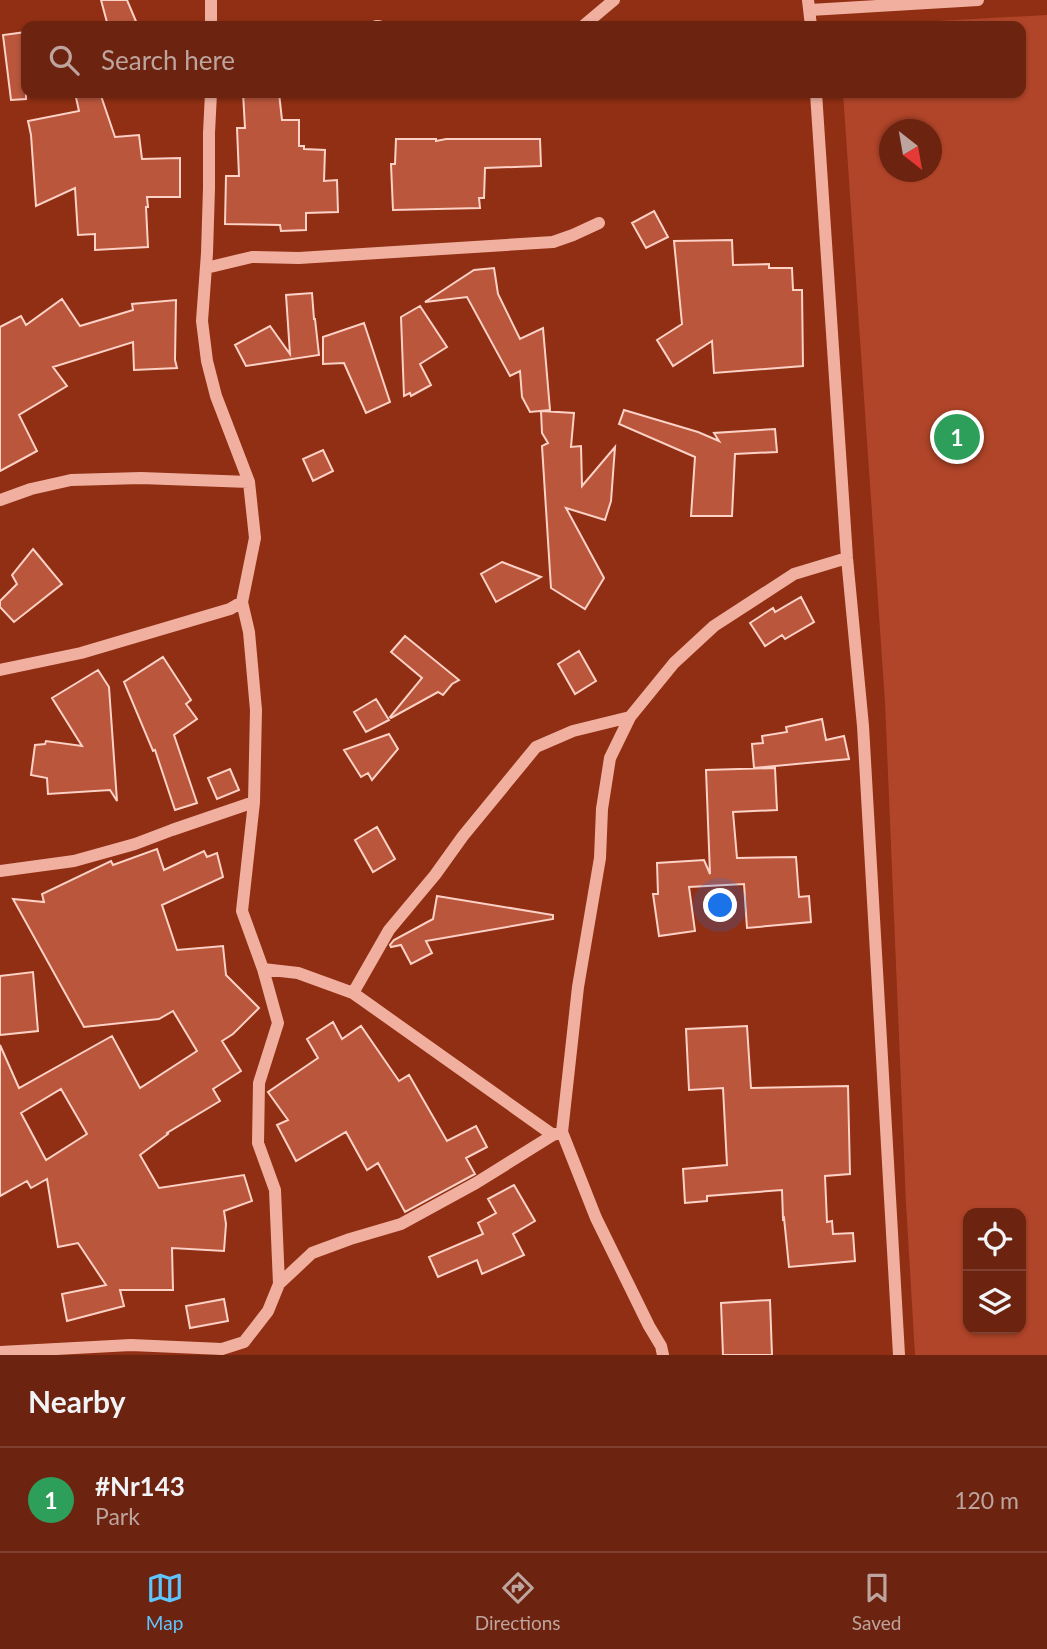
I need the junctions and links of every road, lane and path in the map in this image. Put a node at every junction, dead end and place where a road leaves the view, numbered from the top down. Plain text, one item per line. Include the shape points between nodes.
1 (211, 0) edge
2 (614, 0) edge
3 (978, 0) edge
4 (809, 5) edge
5 (211, 21) edge
6 (589, 21) edge
7 (211, 98) edge
8 (816, 98) edge
9 (598, 222) dead end
10 (206, 268) junction
11 (249, 482) junction
12 (0, 500) edge
13 (847, 558) junction
14 (242, 602) junction
15 (0, 670) edge
16 (630, 717) junction
17 (254, 802) junction
18 (0, 871) edge
19 (263, 969) junction
20 (352, 993) junction
21 (558, 1133) junction
22 (279, 1284) junction
23 (0, 1352) edge
24 (663, 1355) edge
25 (899, 1355) edge

1 - 5 street
2 - 6 street
3 - 4 street
7 - 10 street
8 - 13 street
9 - 10 street via 553,242 252,257
10 - 11 street via 202,321 207,360
11 - 12 street via 71,480
11 - 14 street via 255,538
13 - 16 street via 794,574 714,626 674,663
13 - 25 street via 863,726
14 - 15 street via 81,653
14 - 17 street via 256,710
16 - 20 street via 573,731 537,747 389,930
16 - 21 street via 610,758 600,858
17 - 18 street via 86,858
17 - 19 street via 242,911
19 - 20 street via 298,973
19 - 22 street via 278,1023 259,1083 258,1143 275,1190
20 - 21 street
21 - 22 street via 401,1224 312,1253
21 - 24 street
22 - 23 street via 268,1311 244,1342 222,1349 131,1345

